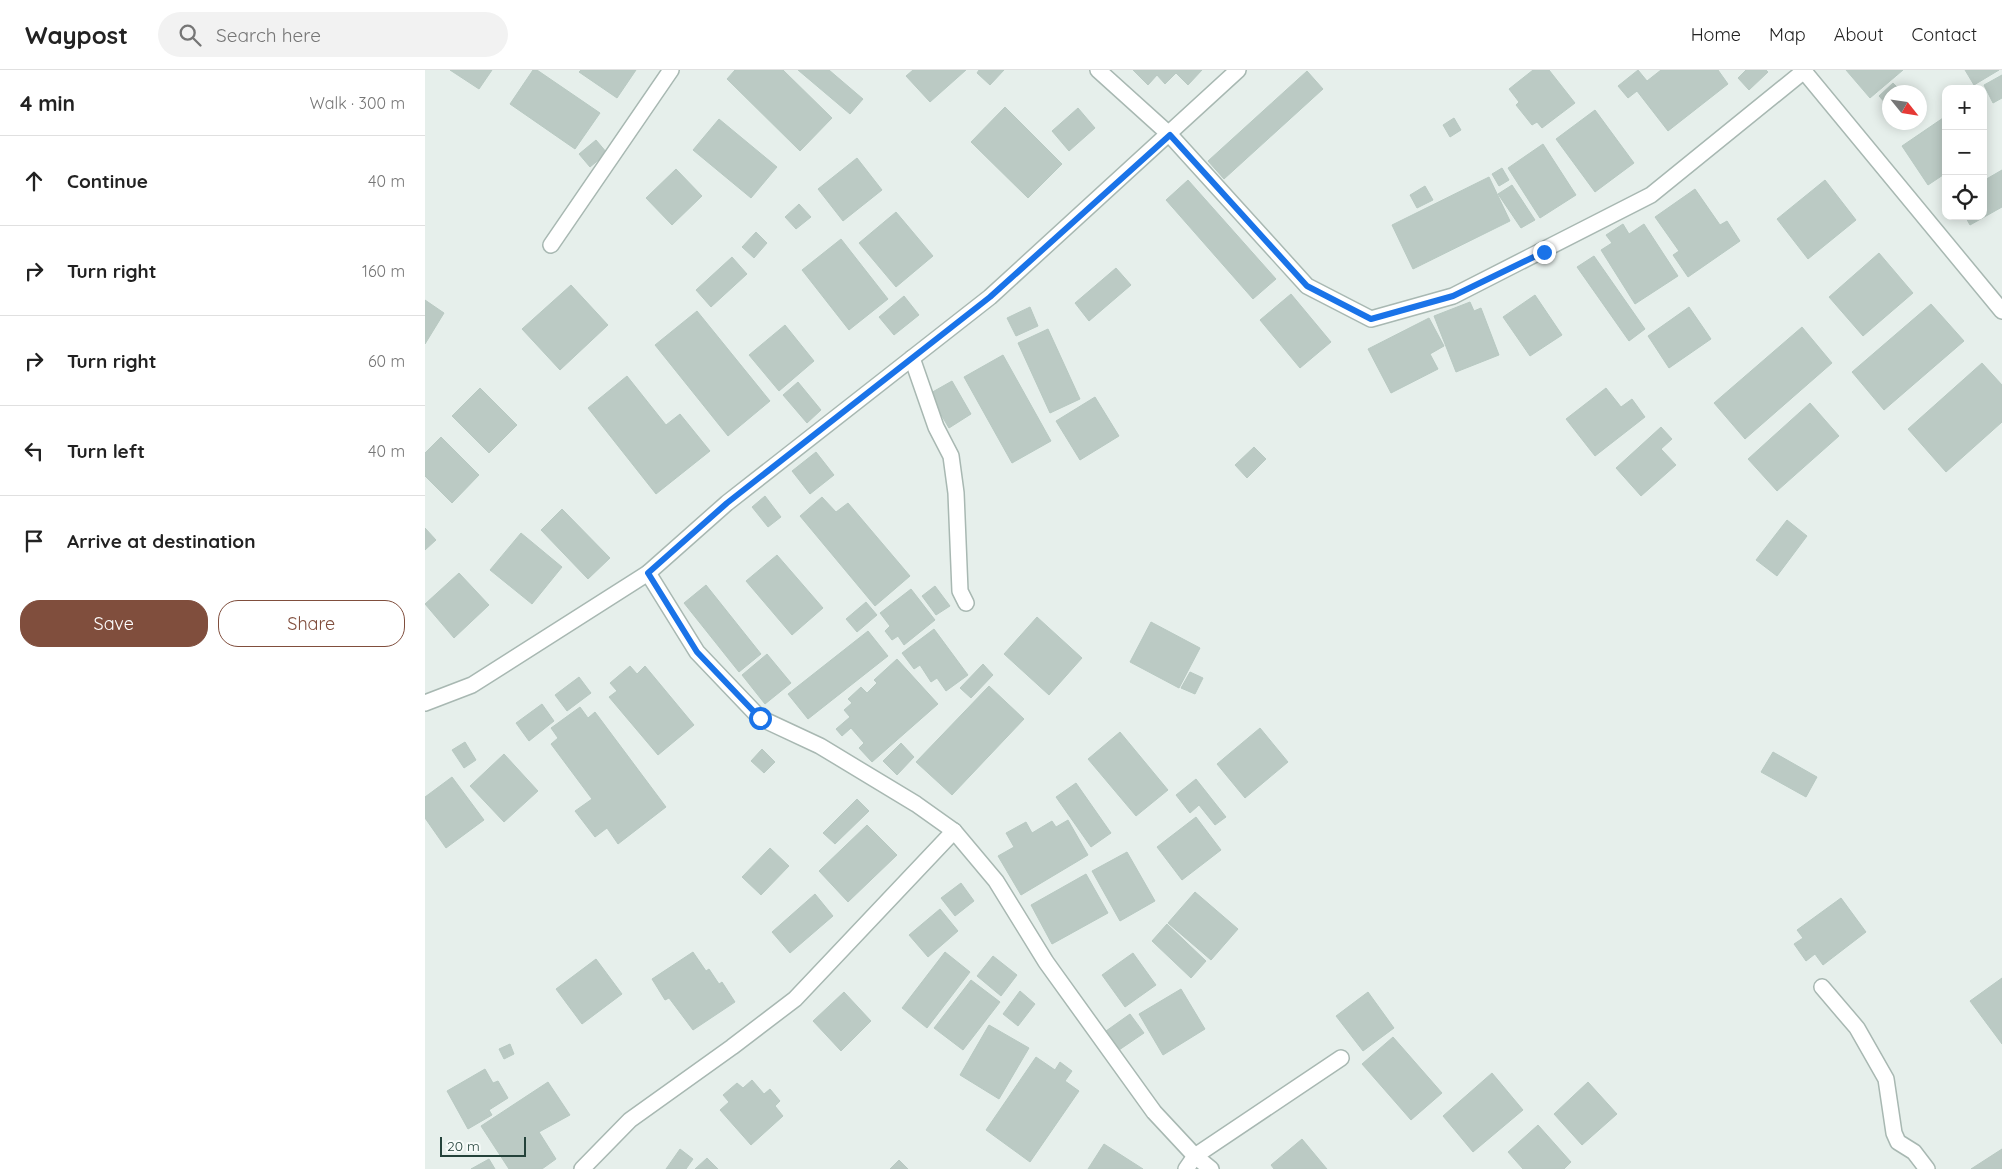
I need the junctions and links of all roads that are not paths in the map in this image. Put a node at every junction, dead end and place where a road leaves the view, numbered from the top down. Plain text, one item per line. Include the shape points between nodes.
1 (671, 70) edge
2 (1098, 70) edge
3 (1238, 70) edge
4 (1804, 70) edge
5 (1170, 135) junction
6 (551, 245) dead end
7 (2002, 312) edge
8 (912, 358) junction
9 (648, 573) junction
10 (966, 603) dead end
11 (425, 703) edge
12 (954, 831) junction
13 (1822, 987) dead end
14 (1341, 1058) dead end
15 (1195, 1156) junction
16 (582, 1169) edge
17 (1186, 1169) edge
18 (1211, 1169) edge
19 (1927, 1169) edge

1 - 6 street
2 - 5 street
3 - 5 street
4 - 5 street via 1651,195 1453,296 1371,319 1307,286
4 - 7 street
5 - 8 street via 990,297
8 - 9 street via 727,503
8 - 10 street via 936,427 951,456 960,590
9 - 11 street via 472,685
9 - 12 street via 697,652 760,718 820,746
12 - 15 street via 996,881 1046,962 1154,1112
12 - 16 street via 795,999 630,1120
13 - 19 street via 1857,1028 1886,1078 1898,1142 1914,1152
14 - 15 street
15 - 17 street
15 - 18 street

